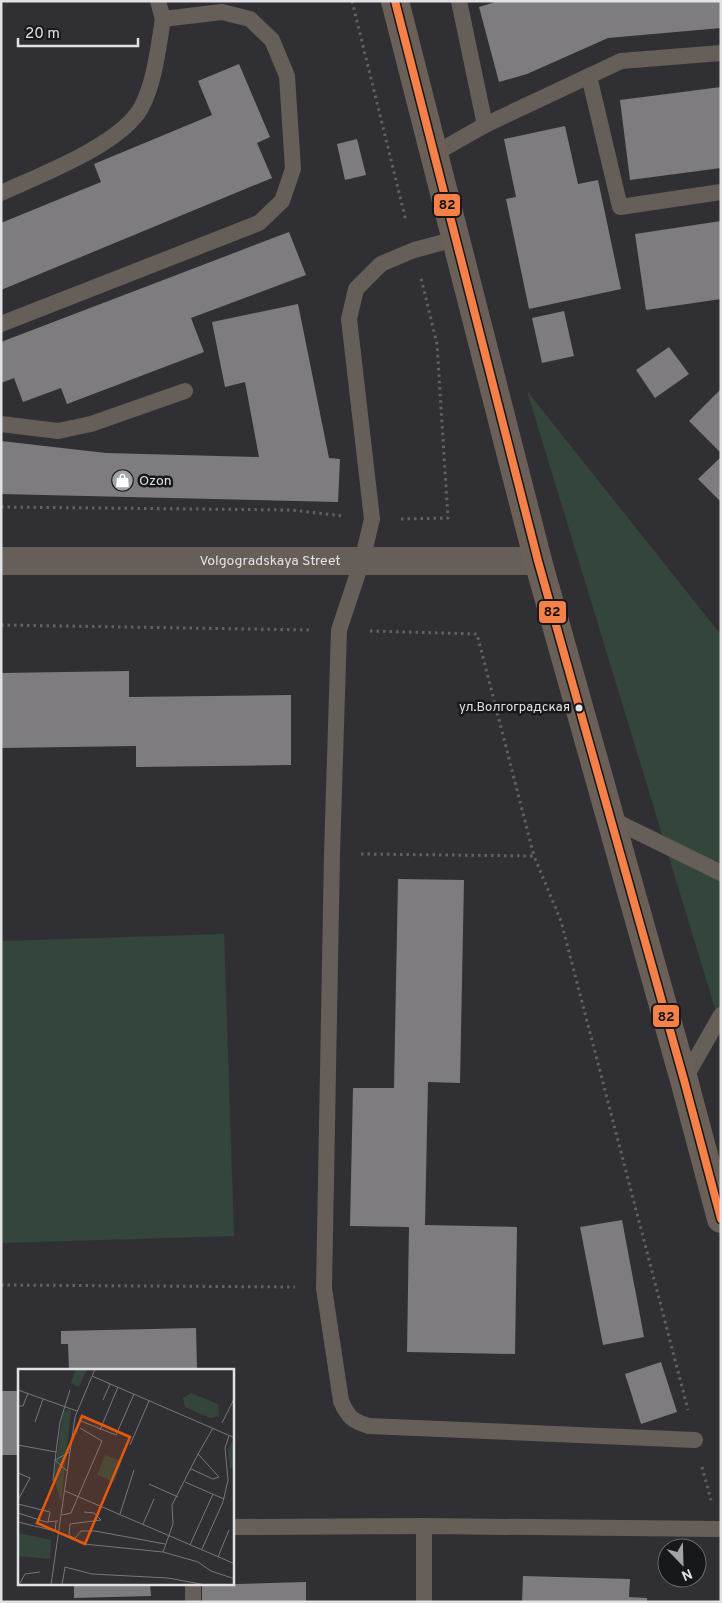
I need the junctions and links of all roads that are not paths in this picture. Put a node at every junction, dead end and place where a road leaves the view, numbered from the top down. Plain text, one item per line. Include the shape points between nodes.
1 (158, 1) edge
2 (395, 1) edge
3 (458, 1) edge
4 (163, 19) junction
5 (721, 53) edge
6 (589, 76) junction
7 (485, 125) junction
8 (434, 154) junction
9 (721, 192) edge
10 (1, 193) edge
11 (456, 239) junction
12 (1, 324) edge
13 (185, 391) dead end
14 (1, 424) edge
15 (1, 561) edge
16 (362, 561) junction
17 (538, 561) junction
18 (611, 819) junction
19 (721, 873) edge
20 (721, 1015) edge
21 (684, 1080) junction
22 (721, 1219) edge
23 (695, 1440) road end
24 (424, 1526) junction
25 (234, 1527) edge
26 (718, 1530) road end
27 (193, 1586) edge
28 (193, 1602) edge
29 (424, 1602) edge

1 - 4 lane
2 - 8 street
3 - 7 lane
4 - 10 lane via 152,78 140,109 121,130 92,150
4 - 12 lane via 222,12 250,19 272,40 287,76 293,169 282,201 259,223
5 - 6 lane via 621,61
6 - 7 lane
6 - 9 lane via 620,208
7 - 8 lane
8 - 11 street
11 - 16 lane via 414,250 381,264 356,289 349,319 372,519
11 - 17 street
13 - 14 lane via 91,424 58,431
15 - 16 street, Volgogradskaya Street
16 - 17 street, Volgogradskaya Street
16 - 23 lane via 339,630 332,854 324,1288 341,1401 346,1414 356,1423 369,1426
17 - 18 street
18 - 19 lane
18 - 21 street
20 - 21 lane
21 - 22 street
24 - 25 lane
24 - 26 lane
24 - 29 lane
27 - 28 lane

